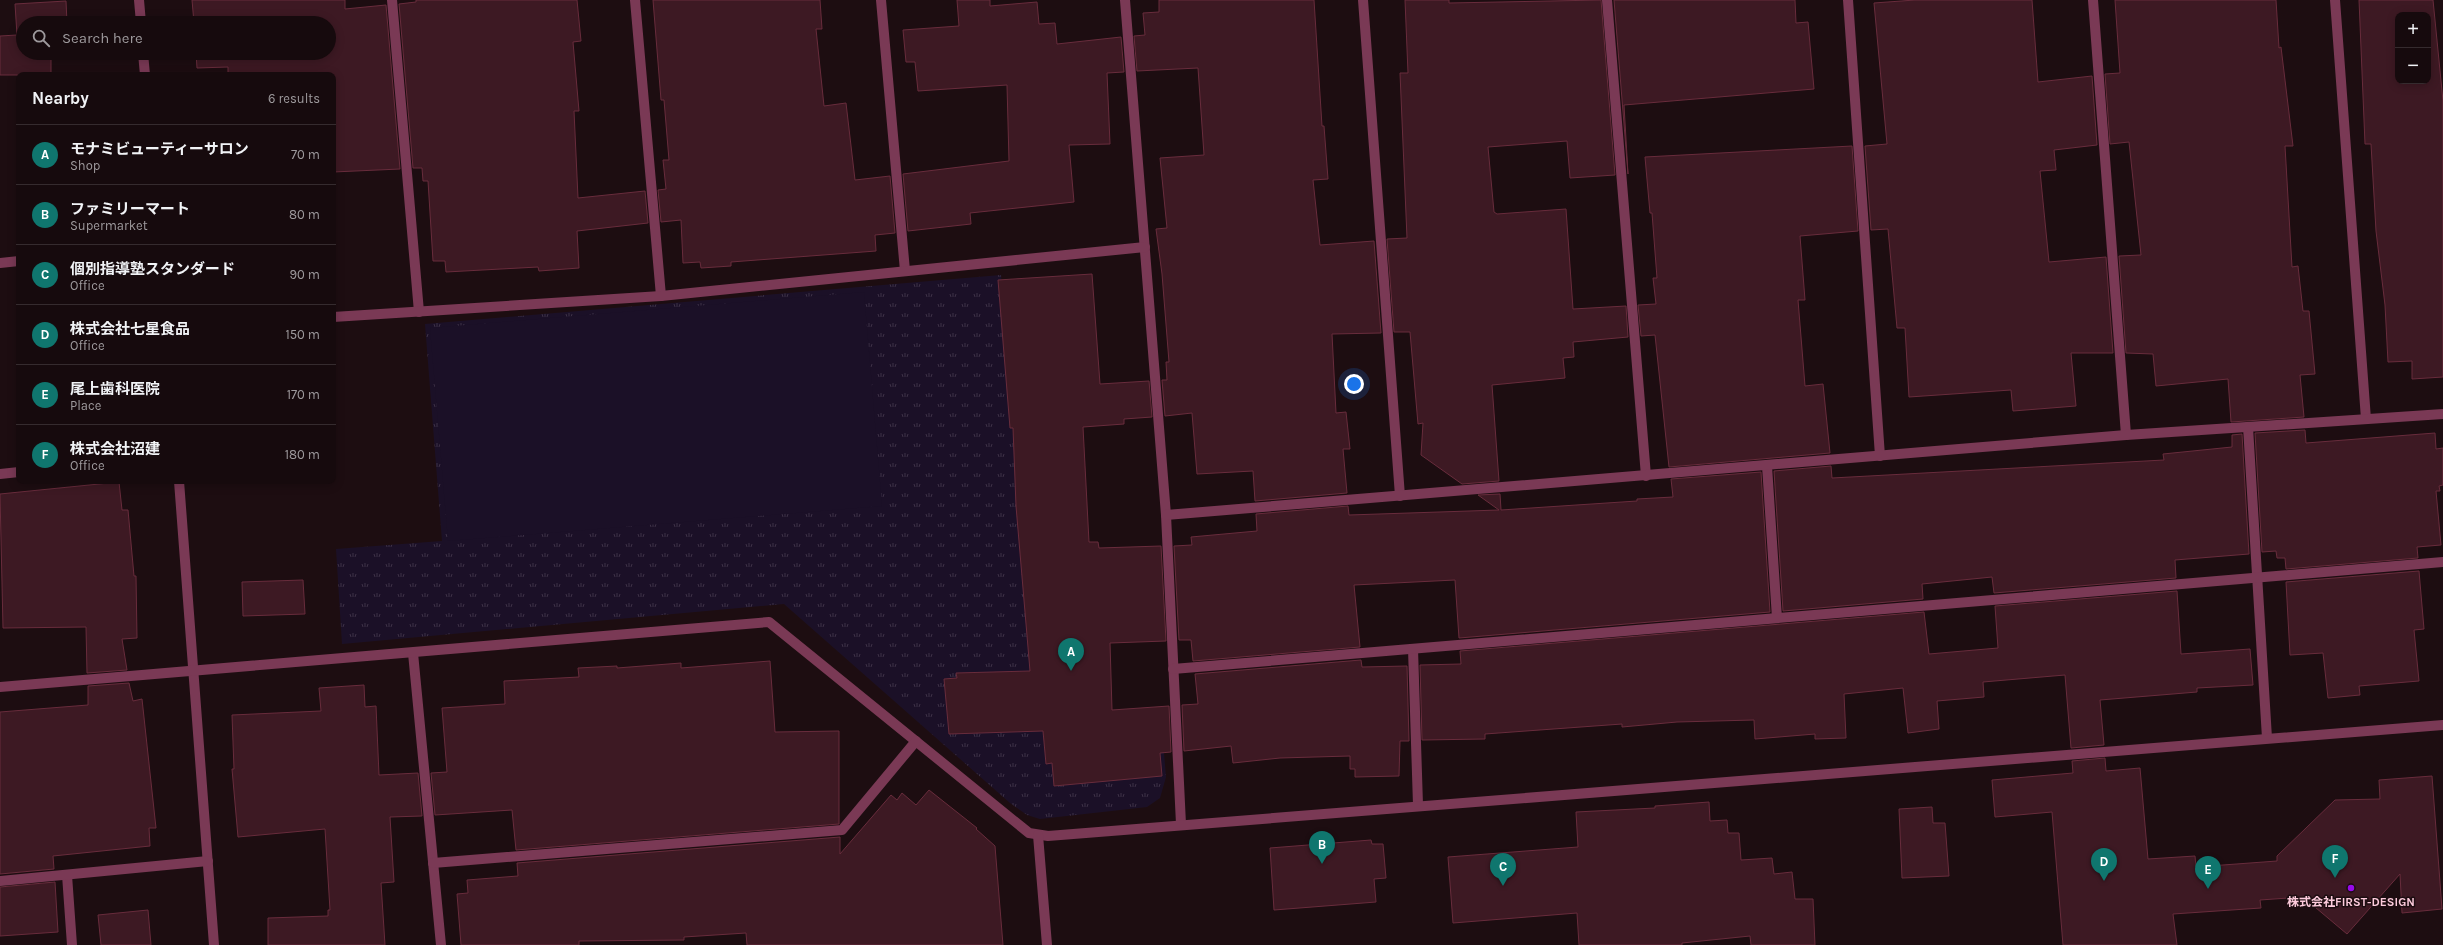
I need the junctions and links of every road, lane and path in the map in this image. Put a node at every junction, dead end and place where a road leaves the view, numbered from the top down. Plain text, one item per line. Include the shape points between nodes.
1 (139, 0) edge
2 (392, 0) edge
3 (635, 0) edge
4 (881, 0) edge
5 (1125, 0) edge
6 (1363, 0) edge
7 (1607, 0) edge
8 (1848, 0) edge
9 (2093, 0) edge
10 (2335, 0) edge
11 (140, 16) edge
12 (144, 60) edge
13 (145, 72) edge
14 (1145, 247) junction
15 (16, 261) edge
16 (0, 263) edge
17 (905, 271) junction
18 (661, 296) junction
19 (419, 312) junction
20 (336, 317) edge
21 (2443, 414) edge
22 (2366, 419) junction
23 (2248, 427) junction
24 (2126, 435) junction
25 (1880, 456) junction
26 (1767, 466) junction
27 (16, 472) edge
28 (0, 474) edge
29 (1646, 476) junction
30 (179, 484) edge
31 (1400, 496) junction
32 (1166, 515) junction
33 (2443, 562) edge
34 (2257, 577) junction
35 (1777, 618) junction
36 (1413, 649) junction
37 (413, 653) junction
38 (1173, 669) junction
39 (195, 672) junction
40 (0, 687) edge
41 (2443, 725) edge
42 (2267, 738) junction
43 (916, 741) junction
44 (1418, 805) junction
45 (1181, 824) junction
46 (1038, 835) junction
47 (208, 861) junction
48 (433, 863) junction
49 (67, 875) junction
50 (0, 881) edge
51 (72, 945) edge
52 (214, 945) edge
53 (441, 945) edge
54 (1047, 945) edge

1 - 11 street
2 - 19 street
3 - 18 street
4 - 17 street
5 - 14 street
6 - 31 street
7 - 29 street
8 - 25 street
9 - 24 street
10 - 22 street
12 - 13 street
14 - 17 street
14 - 32 street
15 - 16 street
17 - 18 street
18 - 19 street
19 - 20 street
21 - 22 street
22 - 23 street
23 - 24 street
23 - 34 street
24 - 25 street
25 - 26 street
26 - 29 street
26 - 35 street
27 - 28 street
29 - 31 street
30 - 39 street
31 - 32 street
32 - 38 street
33 - 34 street
34 - 35 street
34 - 42 street
35 - 36 street
36 - 38 street
36 - 44 street
37 - 39 street
37 - 43 street via 769,622
37 - 48 street
38 - 45 street
39 - 40 street
39 - 47 street
41 - 42 street
42 - 44 street
43 - 46 street via 1029,832
43 - 48 street via 842,830
44 - 45 street
45 - 46 street
46 - 54 street
47 - 49 street
47 - 52 street
48 - 53 street
49 - 50 street
49 - 51 street

